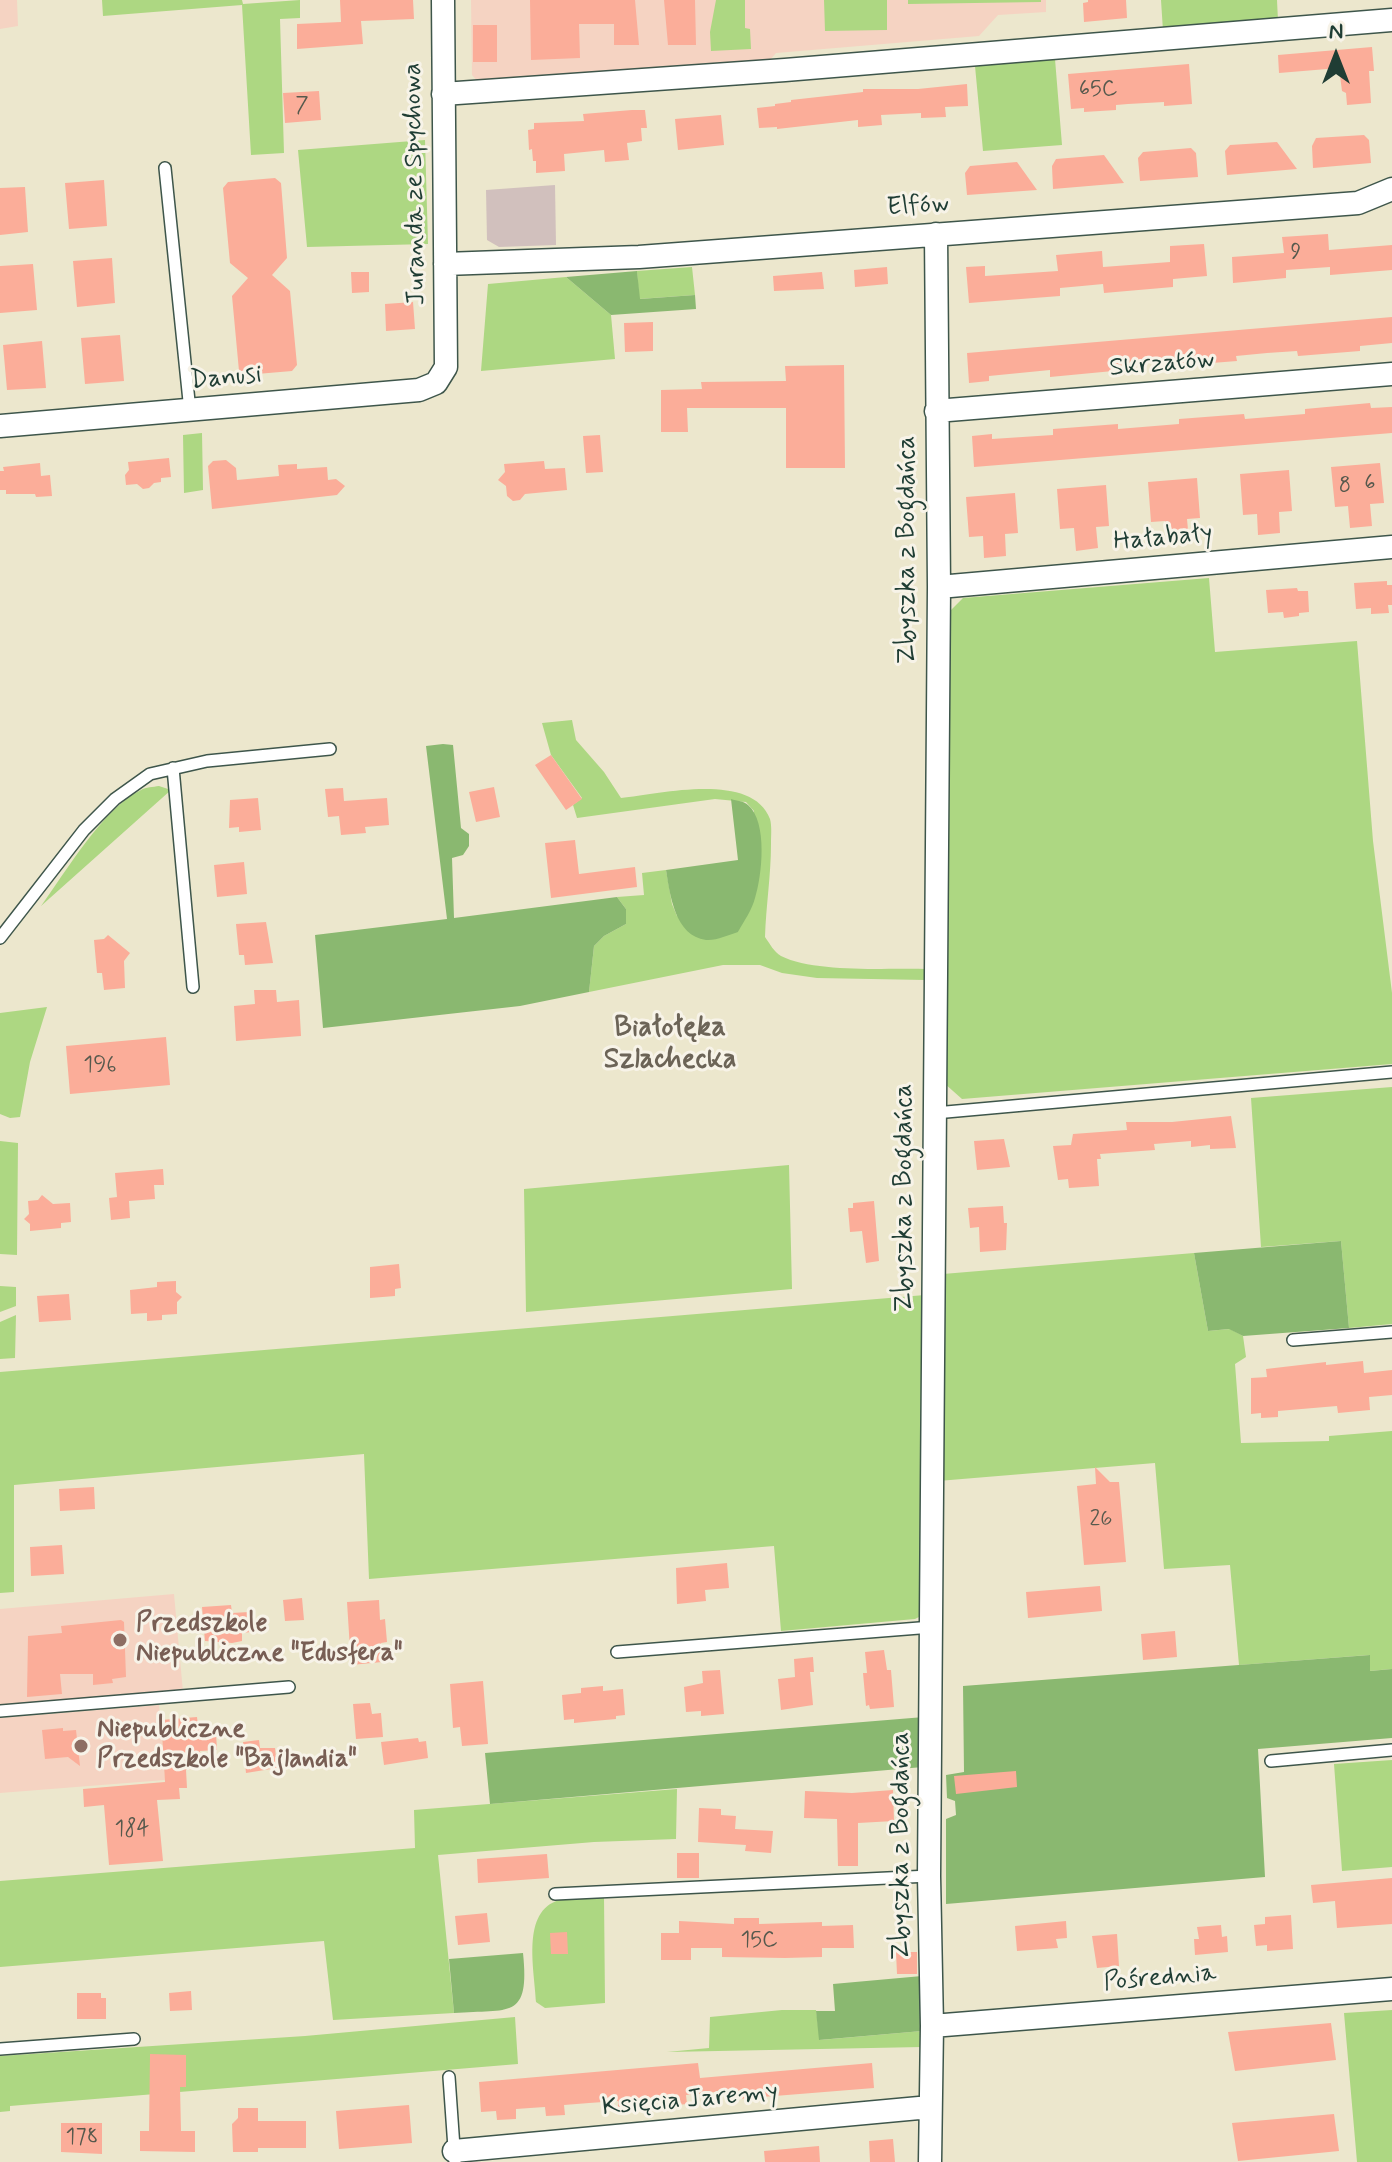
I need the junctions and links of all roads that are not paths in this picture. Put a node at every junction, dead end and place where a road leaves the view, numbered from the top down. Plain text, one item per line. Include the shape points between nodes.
1 (443, 0) edge
2 (1392, 20) edge
3 (443, 94) junction
4 (165, 168) dead end
5 (1392, 189) edge
6 (936, 234) junction
7 (445, 264) junction
8 (446, 367) joint
9 (1392, 374) edge
10 (190, 411) junction
11 (936, 411) junction
12 (0, 426) edge
13 (1392, 547) edge
14 (939, 587) junction
15 (330, 749) dead end
16 (173, 768) junction
17 (0, 938) edge
18 (193, 987) dead end
19 (1392, 1072) edge
20 (935, 1113) junction
21 (1392, 1332) edge
22 (1293, 1340) dead end
23 (933, 1627) junction
24 (617, 1652) dead end
25 (289, 1687) dead end
26 (0, 1711) edge
27 (1392, 1750) edge
28 (1271, 1761) dead end
29 (929, 1876) junction
30 (555, 1894) dead end
31 (1392, 1989) edge
32 (932, 2026) junction
33 (134, 2039) dead end
34 (0, 2049) edge
35 (449, 2077) dead end
36 (930, 2107) junction
37 (455, 2157) edge
38 (930, 2162) edge

1 - 3 street, Juranda ze Spychowa
2 - 3 street
3 - 7 street, Juranda ze Spychowa
4 - 10 lane
5 - 6 street, Elfów via 1358,203
6 - 7 street, Elfów via 639,257
6 - 11 street, Zbyszka z Bogdańca
7 - 8 street, Juranda ze Spychowa
8 - 10 street, Danusi via 436,383 419,390
9 - 11 street, Skrzatów
10 - 12 street, Danusi
11 - 14 street, Zbyszka z Bogdańca
13 - 14 street, Hałabały
14 - 20 street, Zbyszka z Bogdańca
15 - 16 lane
16 - 17 lane via 150,774 115,799 84,830
16 - 18 lane
19 - 20 lane
20 - 23 street, Zbyszka z Bogdańca
21 - 22 lane
23 - 24 lane
23 - 29 street, Zbyszka z Bogdańca
25 - 26 lane
27 - 28 lane
29 - 30 lane
29 - 32 street, Zbyszka z Bogdańca
31 - 32 street, Pośrednia
32 - 36 street, Zbyszka z Bogdańca
33 - 34 lane
35 - 37 lane
36 - 37 street, Księcia Jaremy
36 - 38 street, Zbyszka z Bogdańca

